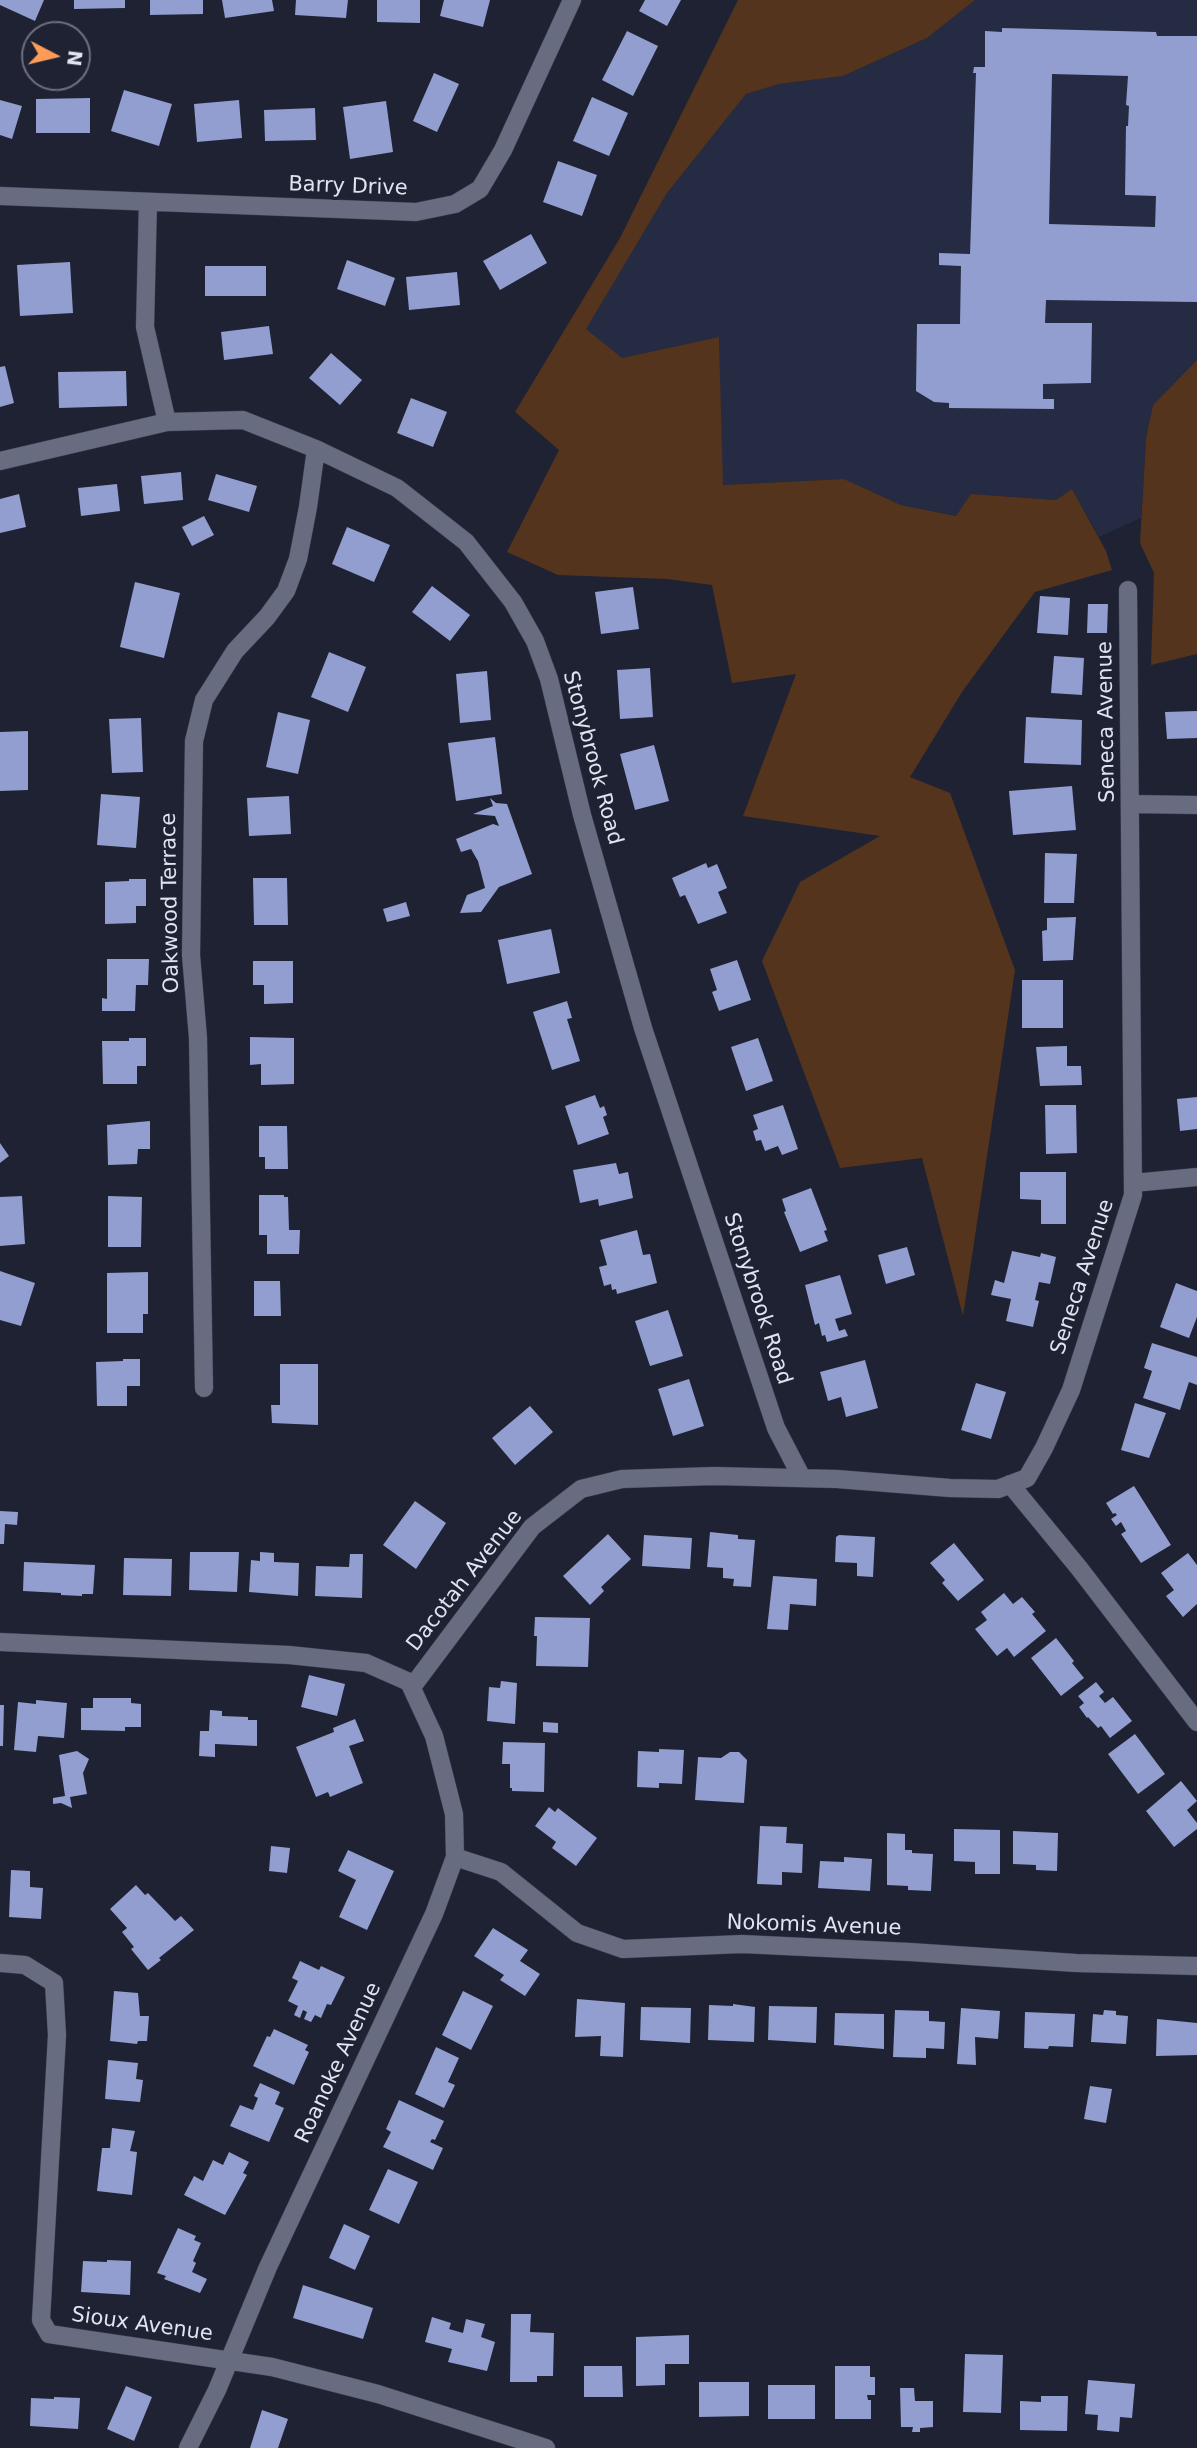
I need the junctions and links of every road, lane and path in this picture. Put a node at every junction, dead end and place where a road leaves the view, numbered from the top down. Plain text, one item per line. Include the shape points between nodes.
1 (572, 0) edge
2 (0, 196) edge
3 (148, 202) junction
4 (167, 422) junction
5 (316, 449) junction
6 (0, 461) edge
7 (1128, 590) dead end
8 (1131, 804) junction
9 (1197, 805) edge
10 (1197, 1177) edge
11 (1133, 1183) junction
12 (204, 1388) dead end
13 (802, 1478) junction
14 (1010, 1484) junction
15 (0, 1642) edge
16 (412, 1687) junction
17 (1197, 1722) edge
18 (456, 1857) junction
19 (0, 1963) edge
20 (1197, 1966) edge
21 (229, 2361) junction
22 (188, 2448) edge
23 (546, 2448) edge

1 - 3 street, Barry Drive via 503,150 480,189 455,204 416,212
2 - 3 street, Barry Drive
3 - 4 street via 145,327
4 - 5 street, Stonybrook Road via 243,420
4 - 6 street, Stonybrook Road
5 - 12 street, Oakwood Terrace via 298,559 286,591 235,651 204,700 194,741 191,955 198,1038
5 - 13 street, Stonybrook Road via 397,488 466,542 513,603 535,641 643,1028 776,1428
7 - 8 street, Seneca Avenue
8 - 9 street
8 - 11 street, Seneca Avenue
10 - 11 street
11 - 14 street, Seneca Avenue via 1071,1390 1027,1478
13 - 14 street, Dacotah Avenue via 950,1488 998,1489
13 - 16 street, Dacotah Avenue via 622,1479 582,1489 532,1527
14 - 17 street
15 - 16 street, Dacotah Avenue via 289,1655 366,1663
16 - 18 street, Roanoke Avenue via 434,1736 454,1814
18 - 20 street, Nokomis Avenue via 502,1872 577,1933 623,1949 742,1944 1076,1964
18 - 21 street, Roanoke Avenue
19 - 21 street, Sioux Avenue via 25,1965 54,1983 57,2035 41,2320 49,2334
21 - 22 street, Roanoke Avenue
21 - 23 street, Sioux Avenue via 378,2394

